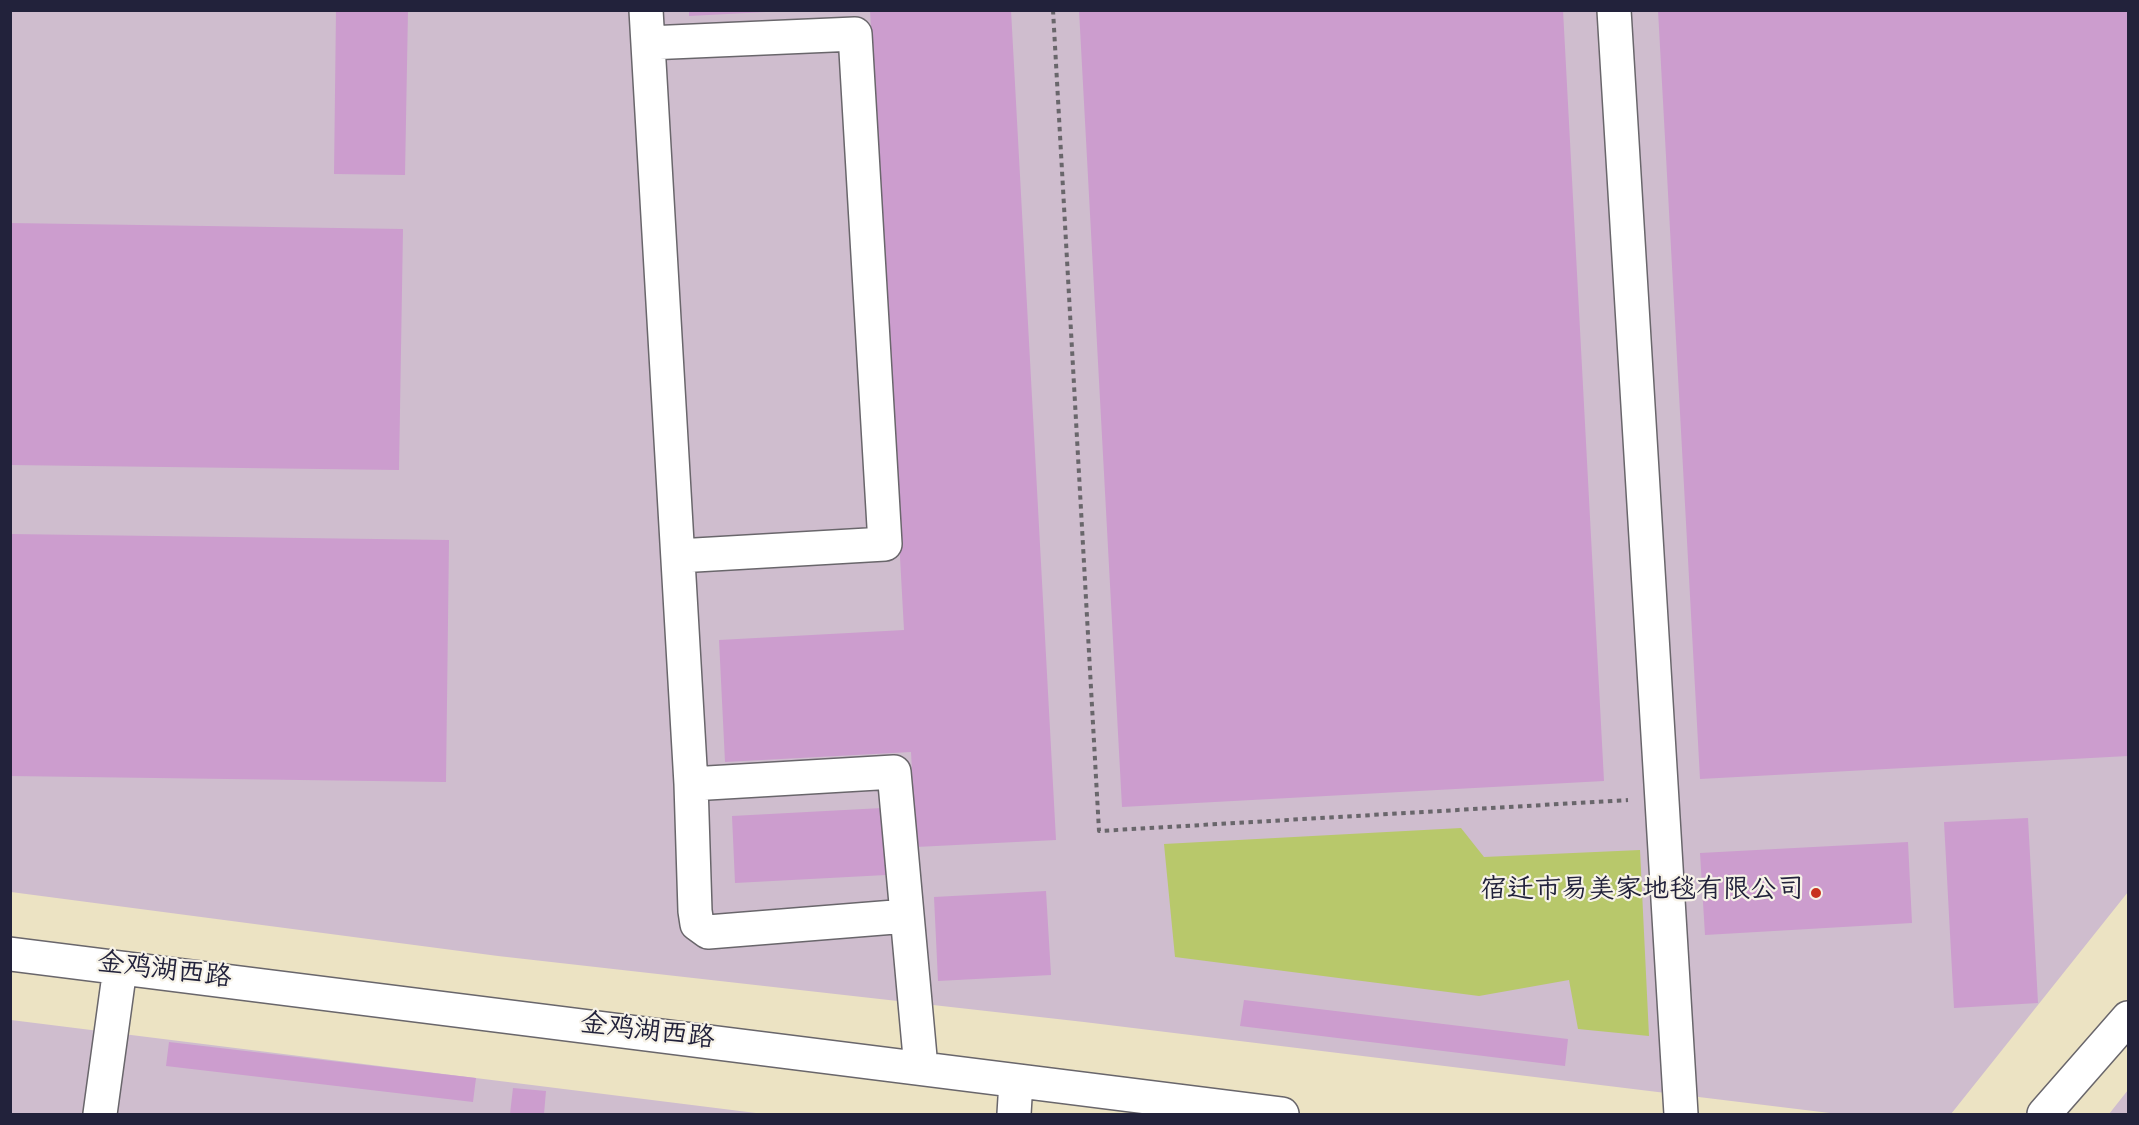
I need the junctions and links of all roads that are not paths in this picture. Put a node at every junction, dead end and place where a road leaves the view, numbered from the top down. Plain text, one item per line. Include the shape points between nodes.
1 (646, 10) edge
2 (1614, 10) edge
3 (648, 43) junction
4 (678, 556) junction
5 (691, 784) junction
6 (908, 916) junction
7 (10, 954) edge
8 (120, 968) junction
9 (2128, 1018) edge
10 (921, 1068) junction
11 (1016, 1081) junction
12 (100, 1114) edge
13 (1014, 1114) edge
14 (1282, 1114) edge
15 (1681, 1114) edge
16 (2044, 1114) edge

1 - 3 street
2 - 15 street
3 - 4 street
3 - 4 street via 855,34 885,544
4 - 5 street
5 - 6 street via 894,772
5 - 6 street via 695,911 697,924 708,932
6 - 10 street
7 - 8 street, 金鸡湖西路
8 - 10 street, 金鸡湖西路
8 - 12 street
9 - 16 street
10 - 11 street, 金鸡湖西路
11 - 13 street
11 - 14 street, 金鸡湖西路

